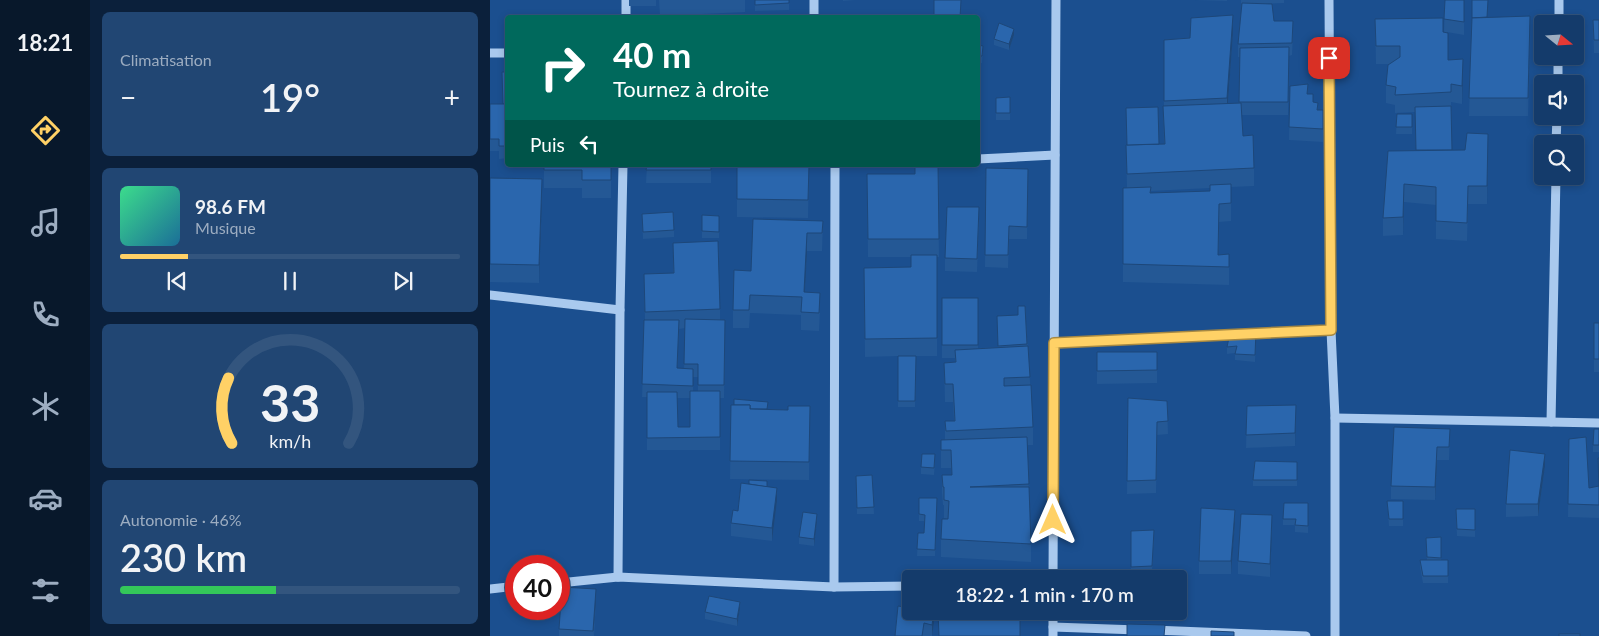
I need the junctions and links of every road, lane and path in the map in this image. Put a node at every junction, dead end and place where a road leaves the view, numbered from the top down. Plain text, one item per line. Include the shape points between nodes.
1 (626, 0) edge
2 (814, 0) edge
3 (1056, 0) edge
4 (1329, 0) edge
5 (1559, 0) edge
6 (626, 15) edge
7 (814, 15) edge
8 (1559, 15) edge
9 (490, 53) edge
10 (505, 53) edge
11 (1055, 155) junction
12 (980, 159) edge
13 (623, 167) edge
14 (835, 167) edge
15 (1556, 185) edge
16 (490, 295) edge
17 (620, 310) junction
18 (1331, 330) junction
19 (1054, 343) junction
20 (1335, 418) junction
21 (1551, 422) junction
22 (1599, 423) edge
23 (1052, 570) edge
24 (618, 578) junction
25 (570, 582) edge
26 (902, 586) edge
27 (505, 587) edge
28 (834, 587) junction
29 (490, 589) edge
30 (1053, 631) edge
31 (1306, 636) edge
32 (1335, 636) edge

1 - 6 street
2 - 7 street
3 - 11 street
4 - 18 street
5 - 8 street
9 - 10 street
11 - 12 street
11 - 19 street
13 - 17 street
14 - 28 street
15 - 21 street
16 - 17 street
17 - 24 street
18 - 19 street
18 - 20 street
19 - 23 street
20 - 21 street
20 - 32 street
21 - 22 street
24 - 25 street
24 - 28 street
26 - 28 street
27 - 29 street
30 - 31 street

